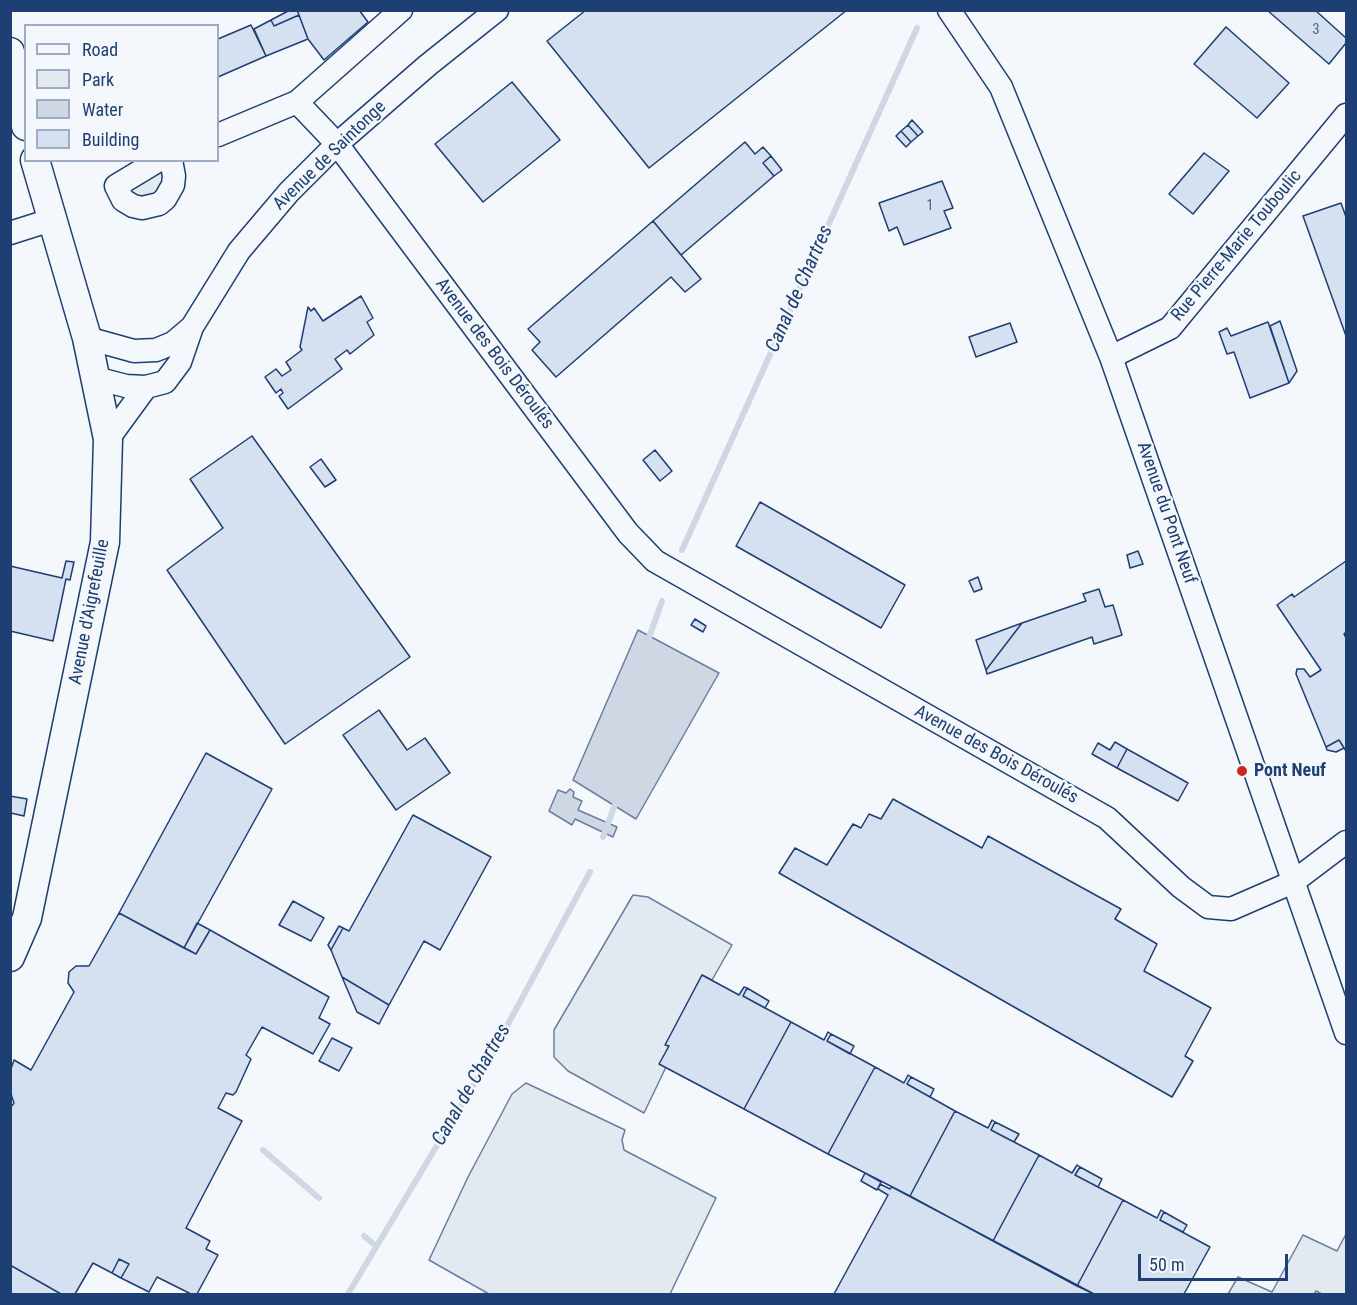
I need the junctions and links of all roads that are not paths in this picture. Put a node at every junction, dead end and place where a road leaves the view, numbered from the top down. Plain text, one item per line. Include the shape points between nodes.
1 (401, 10) edge
2 (497, 10) edge
3 (950, 12) edge
4 (10, 52) edge
5 (297, 102) junction
6 (1347, 115) edge
7 (24, 117) edge
8 (219, 135) edge
9 (337, 144) junction
10 (36, 162) edge
11 (156, 162) edge
12 (171, 162) edge
13 (51, 220) junction
14 (10, 233) edge
15 (192, 327) junction
16 (87, 338) junction
17 (1112, 357) junction
18 (95, 378) junction
19 (146, 387) junction
20 (108, 439) junction
21 (1347, 842) edge
22 (1293, 882) junction
23 (13, 952) edge
24 (1347, 1033) edge

1 - 5 street
2 - 9 street, Avenue de Saintonge
3 - 17 street, Avenue du Pont Neuf via 1001,87
4 - 7 main road
5 - 8 street
5 - 9 street, Avenue des Bois Déroulés
6 - 17 street, Rue Pierre-Marie Touboulic via 1170,328
9 - 15 street, Avenue de Saintonge via 239,251
9 - 22 street, Avenue des Bois Déroulés via 628,533 656,561 1107,818 1208,907 1231,909
10 - 13 main road, Avenue d'Aigrefeuille
11 - 12 street via 116,186 123,200 142,208 159,204 172,184
13 - 14 street
13 - 16 main road, Avenue d'Aigrefeuille
15 - 16 street, Avenue de Saintonge via 173,343 156,350 134,351
15 - 19 street, Avenue de Saintonge via 175,369 165,382
16 - 18 main road, Avenue d'Aigrefeuille
17 - 22 street, Avenue du Pont Neuf
18 - 19 street
18 - 20 main road, Avenue d'Aigrefeuille
19 - 20 street, Avenue de Saintonge
20 - 23 main road, Avenue d'Aigrefeuille via 105,542 27,918
21 - 22 street
22 - 24 street, Avenue du Pont Neuf

